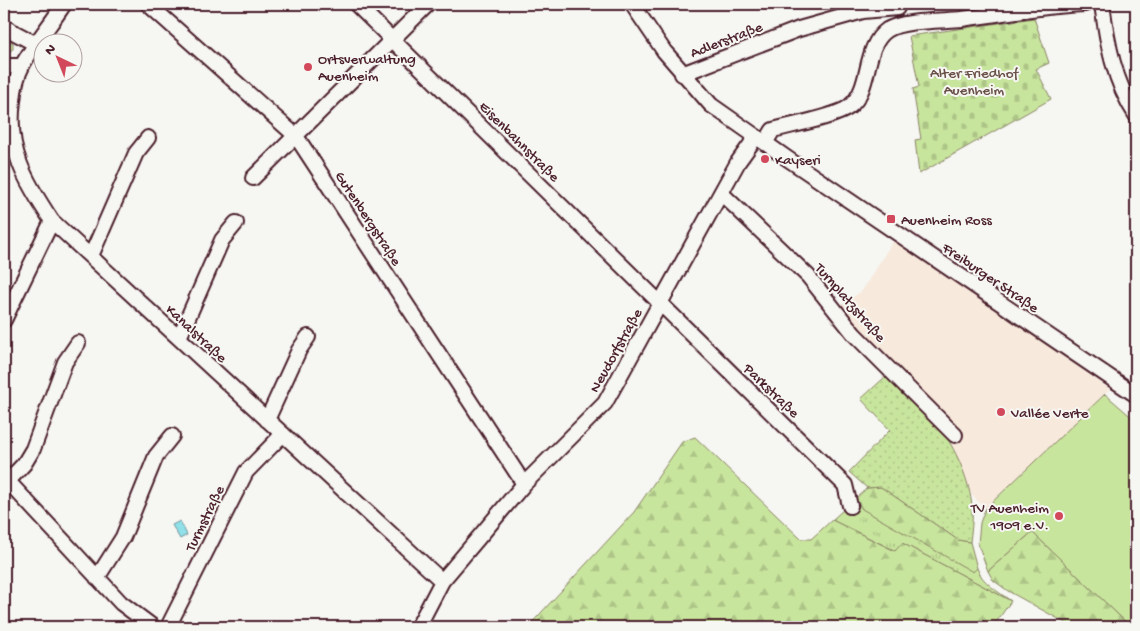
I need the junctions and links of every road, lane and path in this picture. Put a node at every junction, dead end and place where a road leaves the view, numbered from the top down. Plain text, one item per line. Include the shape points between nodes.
1 (64, 4) edge
2 (148, 4) edge
3 (356, 4) edge
4 (428, 4) edge
5 (632, 4) edge
6 (1086, 4) edge
7 (1102, 4) edge
8 (897, 6) edge
9 (863, 7) edge
10 (896, 25) junction
11 (4, 27) edge
12 (44, 32) edge
13 (392, 38) junction
14 (32, 42) edge
15 (32, 50) edge
16 (4, 66) edge
17 (22, 66) junction
18 (682, 74) junction
19 (1136, 115) edge
20 (296, 136) junction
21 (148, 138) dead end
22 (760, 140) junction
23 (9, 153) edge
24 (252, 178) dead end
25 (720, 194) junction
26 (52, 221) junction
27 (236, 223) dead end
28 (91, 256) junction
29 (660, 303) junction
30 (4, 320) edge
31 (179, 338) junction
32 (308, 338) dead end
33 (78, 343) dead end
34 (1136, 395) edge
35 (267, 420) junction
36 (284, 434) junction
37 (955, 435) dead end
38 (172, 436) dead end
39 (6, 479) edge
40 (524, 484) junction
41 (850, 506) dead end
42 (98, 578) junction
43 (442, 581) junction
44 (153, 627) edge
45 (168, 627) edge
46 (418, 627) edge

1 - 12 street, Kanalstraße
2 - 20 street, Gutenbergstraße
3 - 13 street, Eisenbahnstraße
4 - 13 street
5 - 18 street, Freiburger Straße
6 - 10 street via 1053,5 963,19
7 - 19 street via 1111,58
8 - 9 street, Adlerstraße
8 - 10 street
9 - 18 street, Adlerstraße
10 - 22 street, Neudorfstraße via 875,44 862,92 848,108 773,130
11 - 14 street
13 - 20 street
13 - 29 street, Eisenbahnstraße
15 - 17 street, Kanalstraße
16 - 17 street
17 - 23 street, Kanalstraße via 14,89
18 - 22 street, Freiburger Straße via 711,105
20 - 24 street
20 - 40 street, Gutenbergstraße
21 - 28 street via 136,153
22 - 25 street, Neudorfstraße via 738,162
22 - 34 street, Freiburger Straße
23 - 26 street, Kanalstraße
25 - 29 street, Neudorfstraße
25 - 37 street, Turnplatzstraße via 808,276 854,334
26 - 28 street, Kanalstraße
26 - 30 street
27 - 31 street via 222,240
28 - 31 street, Kanalstraße
29 - 40 street, Neudorfstraße via 605,403
29 - 41 street, Parkstraße via 846,485
31 - 35 street, Kanalstraße
32 - 35 street via 299,350
33 - 39 street via 65,362 33,449 24,464
35 - 36 street, Kanalstraße
36 - 43 street, Kanalstraße
36 - 45 street, Turmstraße via 246,472
38 - 42 street via 156,456 123,538
39 - 42 street
40 - 43 street, Neudorfstraße
42 - 44 street via 121,603
43 - 46 street, Neudorfstraße

